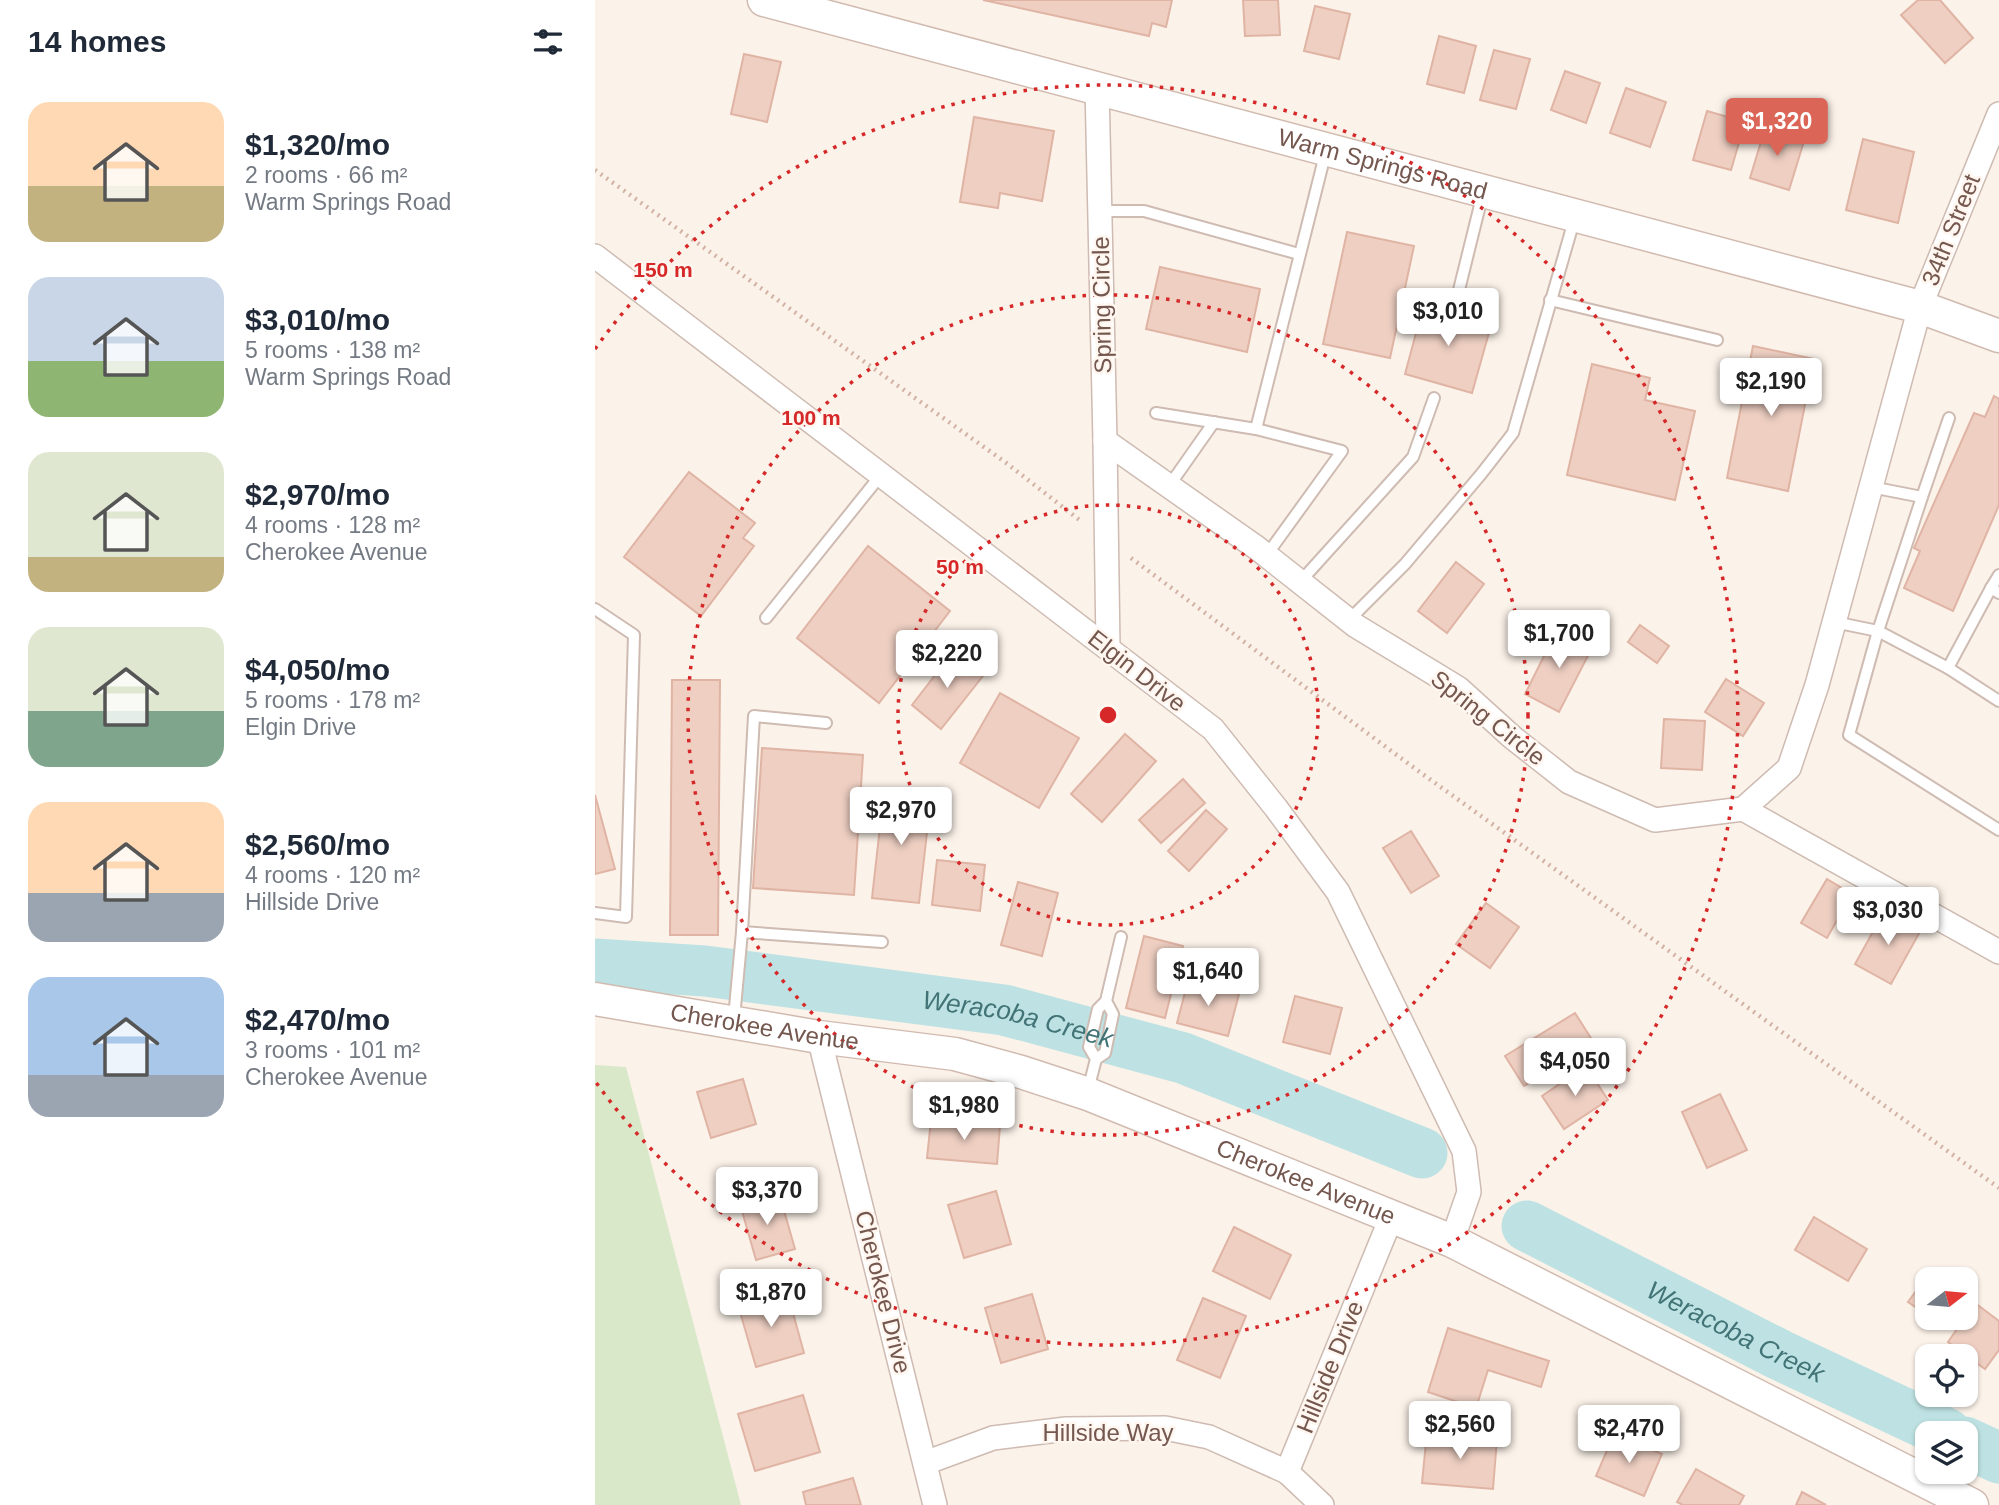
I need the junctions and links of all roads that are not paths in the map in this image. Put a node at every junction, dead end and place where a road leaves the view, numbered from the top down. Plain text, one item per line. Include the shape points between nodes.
1 (764, 0) edge
2 (1097, 87) junction
3 (1999, 114) edge
4 (1326, 148) junction
5 (1484, 190) junction
6 (1100, 211) junction
7 (1576, 214) junction
8 (1300, 254) junction
9 (595, 256) edge
10 (1459, 290) dead end
11 (1550, 300) junction
12 (1920, 307) junction
13 (1999, 336) edge
14 (1717, 341) dead end
15 (1434, 398) dead end
16 (1156, 413) dead end
17 (1949, 418) dead end
18 (1214, 422) junction
19 (1256, 429) junction
20 (1105, 440) junction
21 (880, 476) junction
22 (1169, 486) junction
23 (1871, 486) junction
24 (1922, 498) junction
25 (1266, 556) junction
26 (1999, 575) edge
27 (1300, 582) junction
28 (1995, 591) edge
29 (595, 609) edge
30 (766, 618) dead end
31 (1348, 620) junction
32 (1834, 622) junction
33 (1878, 631) junction
34 (1108, 648) junction
35 (1948, 668) junction
36 (1999, 701) edge
37 (826, 723) dead end
38 (1744, 809) junction
39 (1999, 830) edge
40 (595, 914) edge
41 (742, 932) junction
42 (1121, 937) dead end
43 (882, 942) dead end
44 (1999, 952) edge
45 (595, 999) edge
46 (1107, 1001) junction
47 (735, 1007) junction
48 (820, 1037) junction
49 (1095, 1059) junction
50 (1088, 1094) junction
51 (1391, 1218) junction
52 (1452, 1241) junction
53 (925, 1463) junction
54 (1287, 1472) junction
55 (935, 1505) edge
56 (1322, 1505) edge
57 (1972, 1505) edge

1 - 2 street, Warm Springs Road
2 - 4 street, Warm Springs Road
2 - 6 street, Spring Circle
3 - 12 street, 34th Street
4 - 5 street, Warm Springs Road
4 - 8 lane
5 - 7 street, Warm Springs Road
5 - 10 lane
6 - 8 lane via 1144,211
6 - 20 street, Spring Circle
7 - 11 lane
7 - 12 street, Warm Springs Road
8 - 19 lane
9 - 21 street, Elgin Drive
11 - 14 lane
11 - 31 lane via 1513,433 1405,564
12 - 13 street, Warm Springs Road
12 - 23 street
15 - 27 lane via 1413,457
16 - 18 lane
17 - 24 lane
18 - 19 lane
18 - 22 lane
19 - 25 lane via 1342,452
20 - 22 street, Spring Circle
20 - 34 street
21 - 30 lane
21 - 34 street, Elgin Drive
22 - 25 street, Spring Circle
23 - 24 lane
23 - 32 street
24 - 33 lane
25 - 27 street, Spring Circle
26 - 28 lane
27 - 31 street, Spring Circle
28 - 35 lane
29 - 40 lane via 634,635 626,916
31 - 38 street, Spring Circle via 1458,688 1569,782 1655,820
32 - 33 lane
32 - 38 street via 1789,768
33 - 35 lane
33 - 39 lane via 1849,735
34 - 52 street, Elgin Drive via 1213,729 1338,892 1464,1151 1469,1192
35 - 36 lane
37 - 41 lane via 754,716
38 - 44 street
41 - 43 lane
41 - 47 lane
42 - 46 lane
45 - 47 street, Cherokee Avenue
46 - 49 lane via 1098,1009 1089,1047
46 - 49 lane via 1113,1014 1108,1040 1105,1053
47 - 48 street, Cherokee Avenue
48 - 50 street, Cherokee Avenue via 955,1054
48 - 53 street, Cherokee Drive
49 - 50 lane
50 - 51 street, Cherokee Avenue
51 - 52 street, Cherokee Avenue
51 - 54 street, Hillside Drive
52 - 57 street, Cherokee Avenue
53 - 54 street, Hillside Way via 993,1438 1066,1429 1165,1428 1209,1437
53 - 55 street, Cherokee Drive
54 - 56 street

